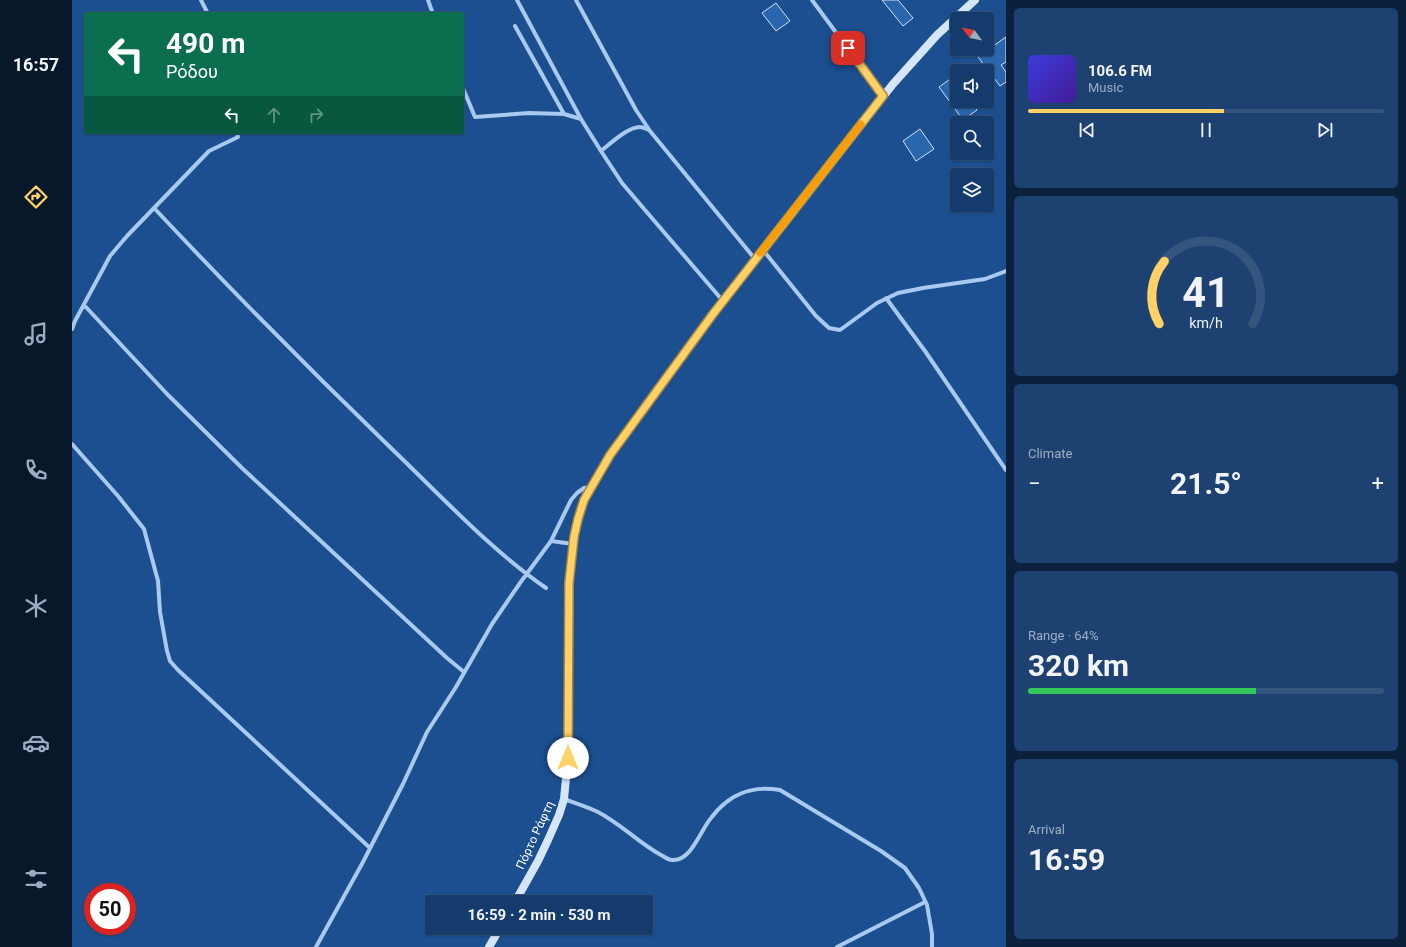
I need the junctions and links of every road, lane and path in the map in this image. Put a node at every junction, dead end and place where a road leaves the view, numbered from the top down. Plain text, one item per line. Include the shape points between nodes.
1 (201, 0) edge
2 (428, 0) edge
3 (517, 0) edge
4 (576, 0) edge
5 (812, 0) edge
6 (975, 0) edge
7 (207, 12) edge
8 (432, 12) edge
9 (515, 26) dead end
10 (464, 91) edge
11 (883, 96) junction
12 (564, 114) junction
13 (581, 119) junction
14 (650, 131) junction
15 (237, 134) edge
16 (601, 151) junction
17 (154, 208) junction
18 (763, 250) junction
19 (756, 259) junction
20 (1006, 271) edge
21 (886, 298) junction
22 (723, 301) junction
23 (84, 305) junction
24 (72, 330) edge
25 (72, 444) edge
26 (1006, 470) edge
27 (591, 487) junction
28 (551, 541) junction
29 (573, 544) junction
30 (526, 574) junction
31 (546, 588) dead end
32 (464, 672) junction
33 (564, 799) junction
34 (370, 848) junction
35 (519, 895) edge
36 (925, 902) junction
37 (496, 935) edge
38 (316, 947) edge
39 (489, 947) edge
40 (837, 947) edge
41 (932, 947) edge

1 - 7 street
2 - 8 street
3 - 13 street
4 - 14 street
5 - 11 street
6 - 11 main road, Πόρτο Ράφτη via 937,35
9 - 12 street
10 - 12 street via 475,117 529,113
11 - 18 main road, Πόρτο Ράφτη
12 - 13 street
13 - 16 street
14 - 16 street via 642,126 633,128
14 - 19 street
15 - 17 street via 238,137 209,151
16 - 22 street via 622,183
17 - 23 street via 110,256
17 - 30 street via 348,406 470,524
18 - 19 main road, Πόρτο Ράφτη
18 - 21 street via 816,316 829,328 840,330
19 - 22 main road, Πόρτο Ράφτη
20 - 21 street via 985,278 898,293
21 - 26 street
22 - 27 main road, Πόρτο Ράφτη via 610,455
23 - 24 street
23 - 32 street via 168,396 242,468
25 - 34 street via 144,529 158,581 160,612 170,661
27 - 28 street via 584,488 571,500
27 - 29 main road, Πόρτο Ράφτη via 584,500
28 - 29 street
28 - 30 street
29 - 33 main road, Πόρτο Ράφτη via 569,583 568,758
30 - 31 street
30 - 32 street via 492,624
32 - 34 street via 427,732
33 - 35 main road, Πόρτο Ράφτη via 548,840
33 - 36 street via 598,812 670,860 680,860 688,854 711,817 730,799 749,790 780,790 905,868
34 - 38 street
36 - 40 street
36 - 41 street
37 - 39 main road

